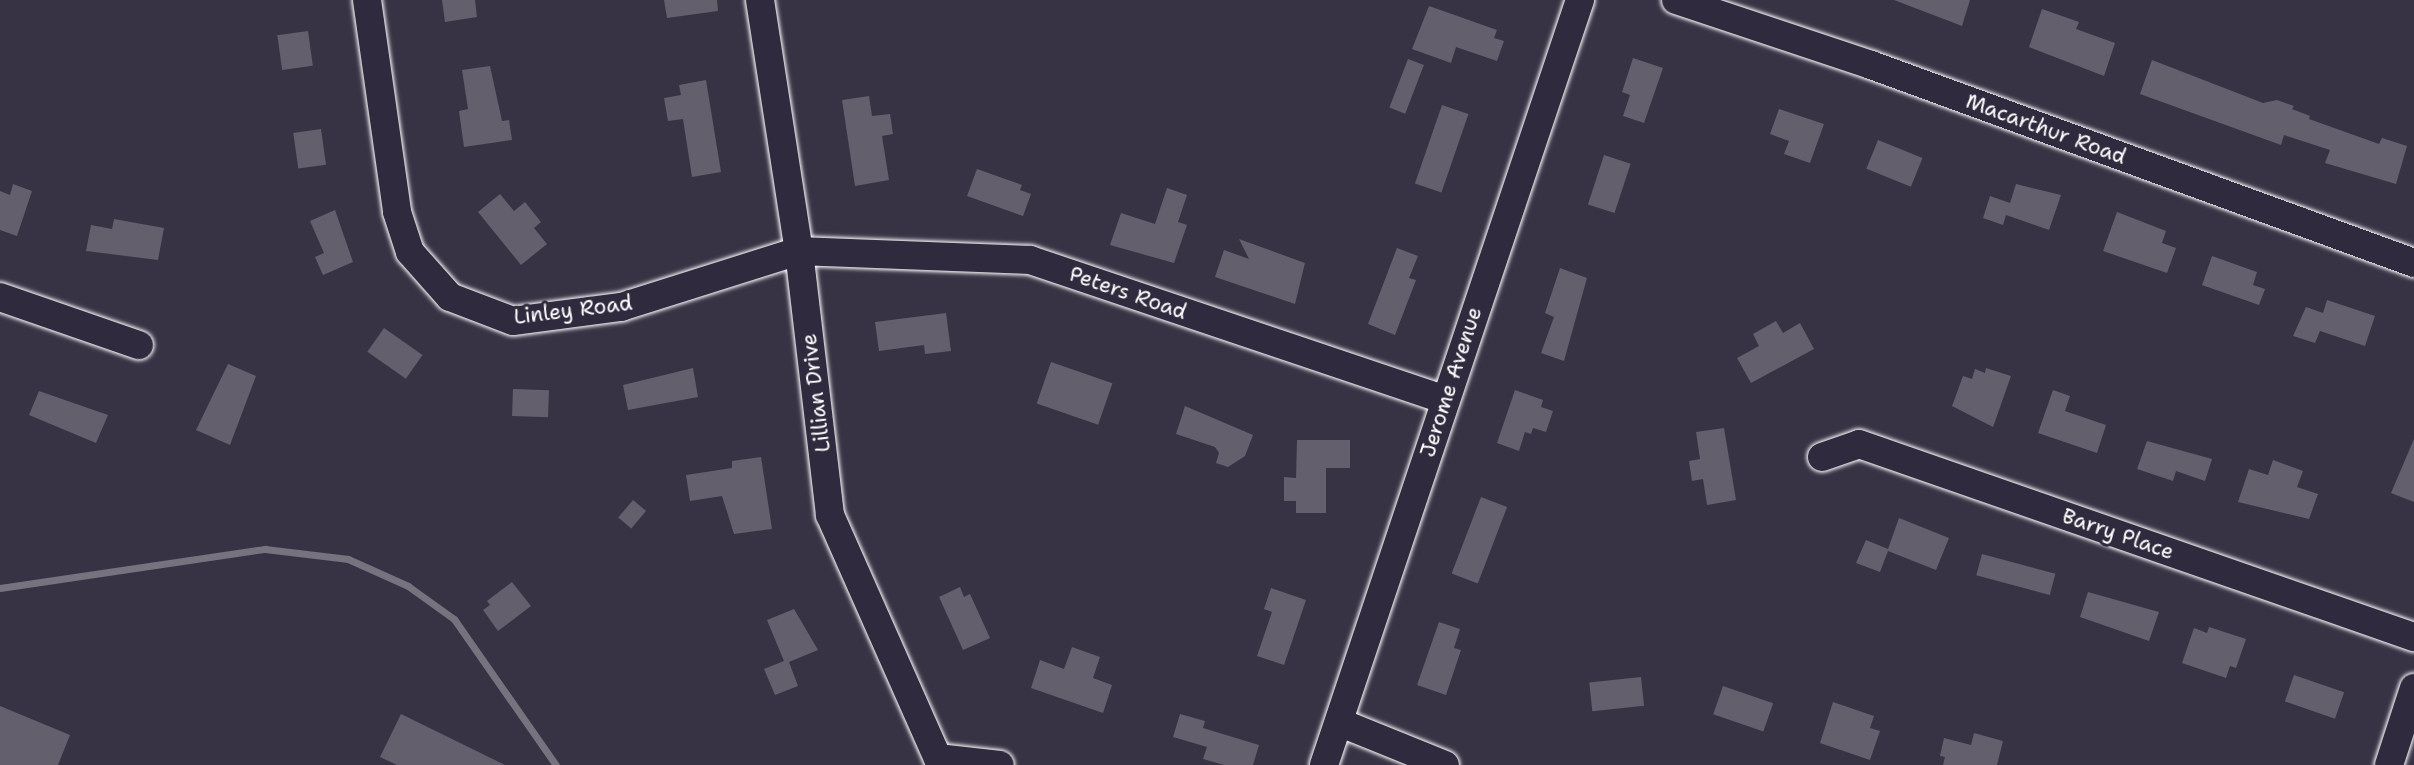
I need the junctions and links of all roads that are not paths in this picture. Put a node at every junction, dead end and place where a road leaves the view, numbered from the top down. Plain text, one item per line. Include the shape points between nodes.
1 (367, 0) edge
2 (760, 0) edge
3 (1580, 0) edge
4 (1676, 0) edge
5 (799, 251) junction
6 (2414, 263) edge
7 (0, 297) edge
8 (139, 345) dead end
9 (1445, 400) junction
10 (1822, 457) dead end
11 (2414, 637) edge
12 (2414, 688) edge
13 (1340, 723) junction
14 (940, 762) edge
15 (1000, 765) edge
16 (1324, 765) edge
17 (1445, 765) edge
18 (2389, 765) edge

1 - 5 street, Linley Road via 397,212 410,252 450,297 513,321 621,307
2 - 5 street, Lillian Drive
3 - 9 street, Jerome Avenue
4 - 6 street, Macarthur Road via 1871,65
5 - 9 street, Peters Road via 1030,260
5 - 14 street, Lillian Drive via 830,515
7 - 8 street
9 - 13 street, Jerome Avenue
10 - 11 street, Barry Place via 1859,444
12 - 18 street
13 - 16 street, Jerome Avenue
13 - 17 street
14 - 15 street

